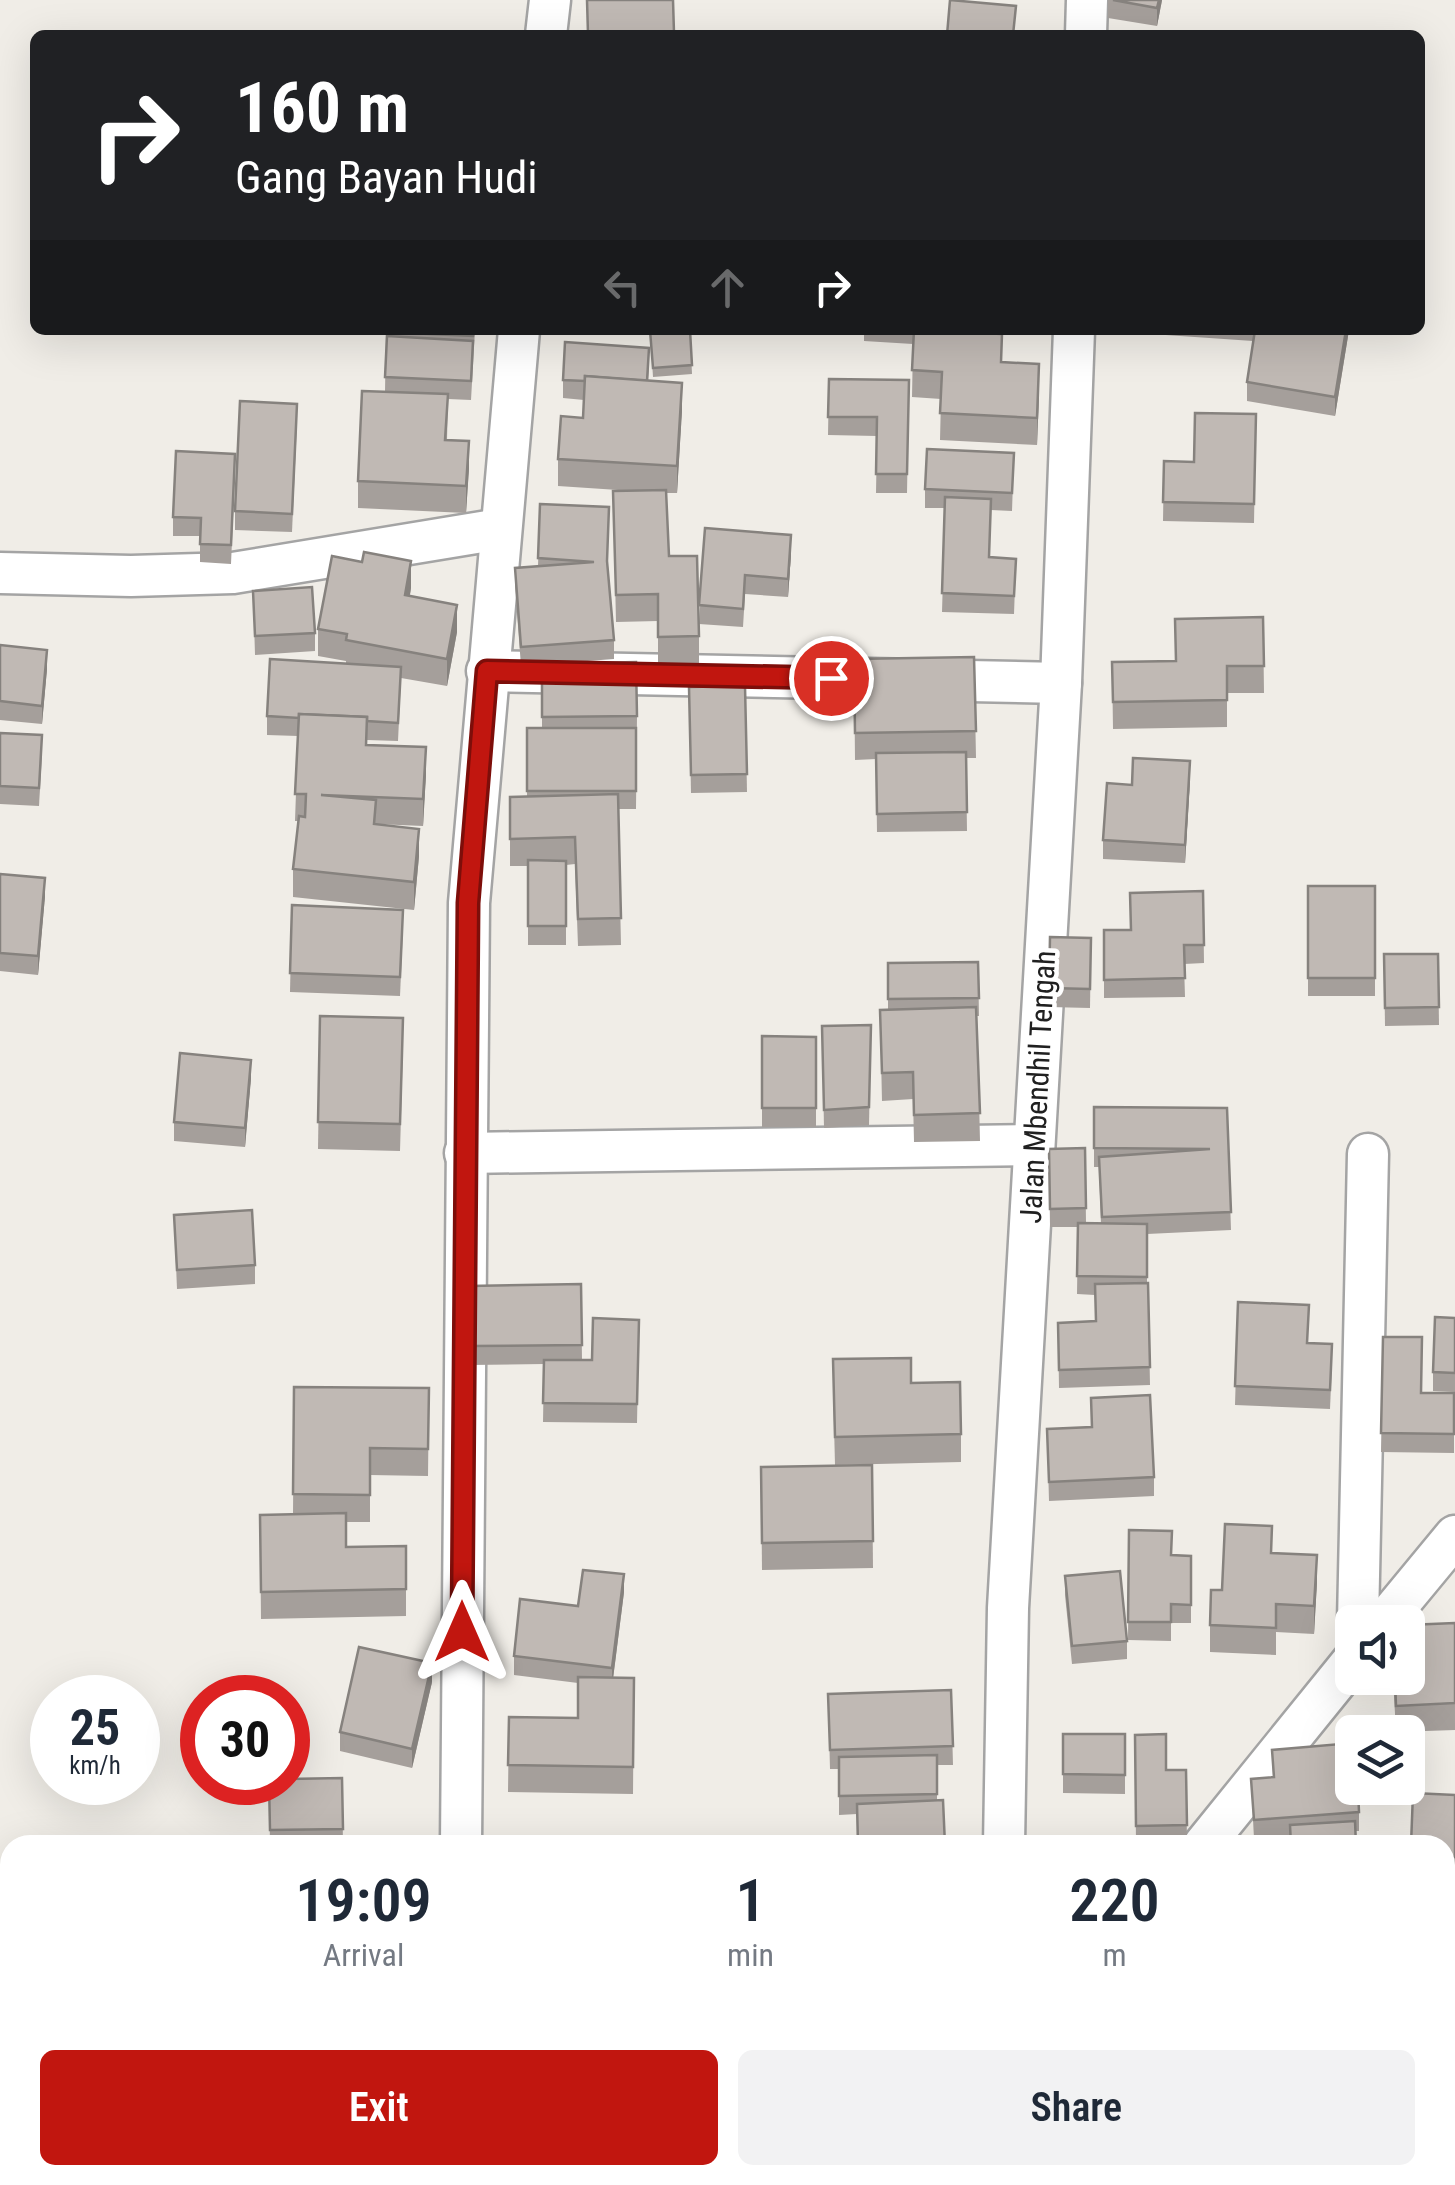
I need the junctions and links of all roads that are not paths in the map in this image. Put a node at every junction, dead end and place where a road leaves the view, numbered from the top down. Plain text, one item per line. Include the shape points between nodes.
1 (550, 0) edge
2 (1087, 0) edge
3 (547, 30) edge
4 (1086, 30) edge
5 (519, 335) edge
6 (1074, 335) edge
7 (500, 529) junction
8 (0, 573) edge
9 (487, 671) junction
10 (1060, 682) junction
11 (1034, 1145) junction
12 (466, 1153) junction
13 (1368, 1154) dead end
14 (1455, 1536) edge
15 (1358, 1605) edge
16 (1398, 1605) edge
17 (1335, 1683) edge
18 (461, 1835) edge
19 (1004, 1835) edge
20 (1212, 1835) edge

1 - 3 street
2 - 4 street
5 - 7 street
6 - 10 street, Jalan Mbendhil Tengah
7 - 8 street via 233,573
7 - 9 street
9 - 10 street
9 - 12 street via 468,903
10 - 11 street, Jalan Mbendhil Tengah
11 - 12 street
11 - 19 street, Jalan Mbendhil Tengah via 1008,1608
12 - 18 street
13 - 15 street
14 - 16 street
17 - 20 street

